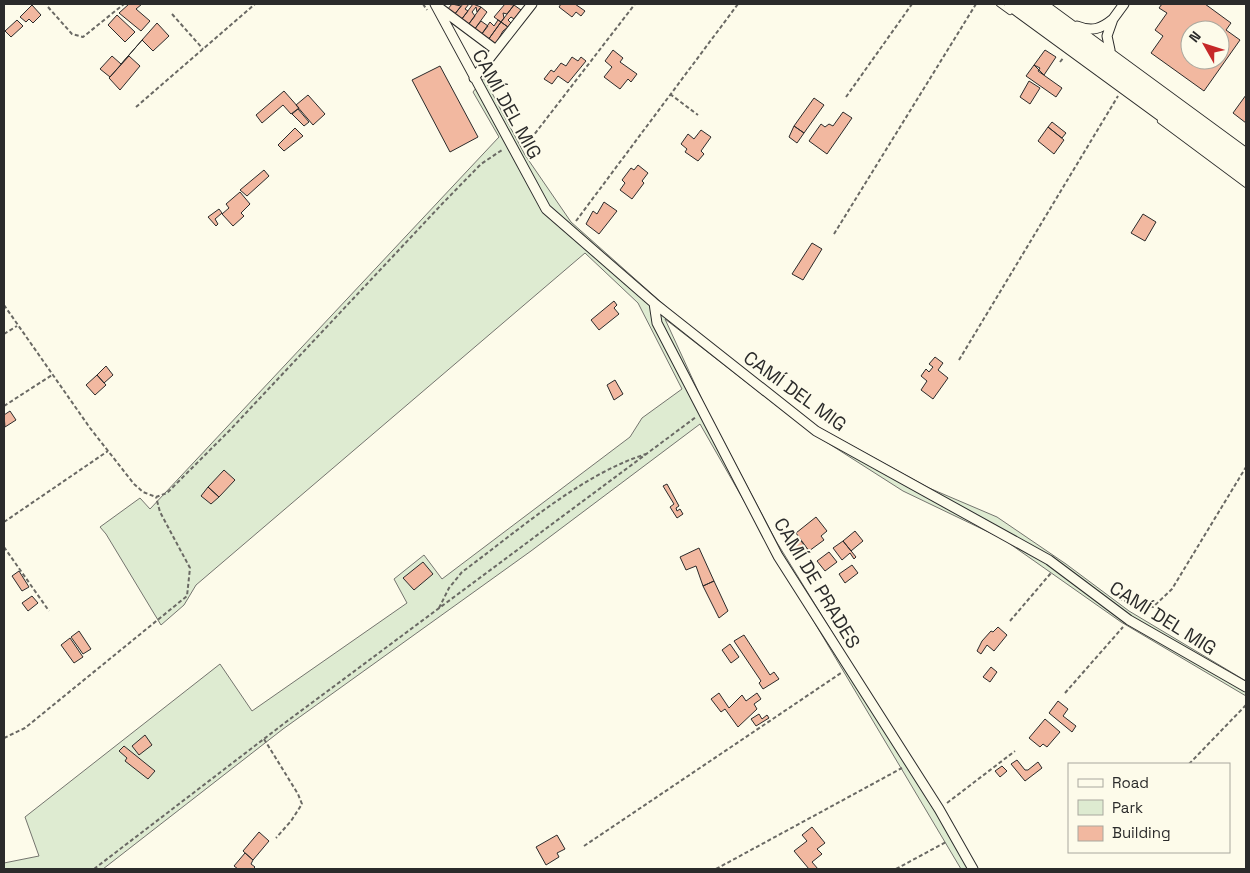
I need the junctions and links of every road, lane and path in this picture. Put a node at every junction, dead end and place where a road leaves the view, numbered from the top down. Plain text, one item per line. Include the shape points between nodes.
1 (124, 4) edge
2 (255, 4) edge
3 (435, 4) edge
4 (634, 4) edge
5 (738, 4) edge
6 (912, 4) edge
7 (976, 4) edge
8 (999, 4) edge
9 (1033, 4) edge
10 (1047, 4) edge
11 (1124, 4) edge
12 (528, 5) edge
13 (48, 7) dead end
14 (1013, 9) edge
15 (172, 14) dead end
16 (1113, 19) junction
17 (1077, 26) junction
18 (204, 49) junction
19 (496, 50) junction
20 (1110, 50) junction
21 (474, 78) junction
22 (1121, 92) dead end
23 (670, 94) junction
24 (846, 97) dead end
25 (136, 107) dead end
26 (698, 115) dead end
27 (1158, 120) dead end
28 (511, 144) junction
29 (1246, 150) edge
30 (517, 156) junction
31 (1246, 160) edge
32 (1246, 175) edge
33 (1246, 185) edge
34 (570, 229) junction
35 (834, 234) dead end
36 (654, 303) junction
37 (4, 306) edge
38 (17, 325) junction
39 (4, 334) edge
40 (959, 360) dead end
41 (52, 374) junction
42 (4, 406) edge
43 (702, 411) junction
44 (108, 451) junction
45 (648, 453) junction
46 (1246, 467) edge
47 (156, 497) junction
48 (4, 522) edge
49 (4, 547) edge
50 (1058, 566) junction
51 (1107, 603) junction
52 (438, 610) junction
53 (49, 611) dead end
54 (1128, 620) junction
55 (1010, 621) dead end
56 (849, 668) junction
57 (1246, 687) edge
58 (1066, 693) dead end
59 (1246, 705) edge
60 (4, 738) edge
61 (264, 739) junction
62 (1015, 752) dead end
63 (1190, 763) edge
64 (910, 764) junction
65 (939, 809) junction
66 (955, 837) junction
67 (276, 838) dead end
68 (584, 846) dead end
69 (94, 869) edge
70 (716, 869) edge
71 (896, 869) edge
72 (973, 869) edge

1 - 13 path via 83,36 72,34
2 - 18 path
3 - 19 street
3 - 21 street, CAMÍ DEL MIG
4 - 30 path
5 - 23 path
6 - 24 path
7 - 35 path
8 - 14 lane
9 - 31 main road
10 - 17 lane
11 - 16 street
12 - 19 street
14 - 32 main road
15 - 18 path
16 - 17 street via 1094,30
16 - 20 street via 1108,36
17 - 20 lane
18 - 25 path
19 - 21 street
20 - 29 lane
21 - 28 street, CAMÍ DEL MIG
22 - 40 path
23 - 26 path
23 - 34 path
27 - 33 lane
28 - 30 street, CAMÍ DEL MIG
28 - 47 path via 481,164 177,486
30 - 34 street, CAMÍ DEL MIG via 546,209
34 - 36 street, CAMÍ DEL MIG
36 - 43 street, CAMÍ DE PRADES via 657,323
36 - 50 street, CAMÍ DEL MIG via 816,431
37 - 38 path
38 - 39 path
38 - 41 path
41 - 42 path
41 - 44 path
43 - 45 path
43 - 56 street, CAMÍ DE PRADES via 778,556
44 - 47 path via 143,492
44 - 48 path
45 - 52 path
45 - 52 path via 619,463 579,487 462,572
46 - 51 path via 1172,589 1162,600 1153,607 1116,599
47 - 60 path via 160,512 190,568 187,596 25,728
49 - 53 path
50 - 51 street, CAMÍ DEL MIG
50 - 55 path
51 - 54 street, CAMÍ DEL MIG
52 - 61 path
54 - 57 street, CAMÍ DEL MIG
54 - 58 path
56 - 64 street, CAMÍ DE PRADES
56 - 68 path
59 - 63 path
61 - 67 path via 302,804
61 - 69 path
62 - 65 path
64 - 65 street, CAMÍ DE PRADES
64 - 70 path
65 - 66 street, CAMÍ DE PRADES
66 - 71 path
66 - 72 street, CAMÍ DE PRADES

